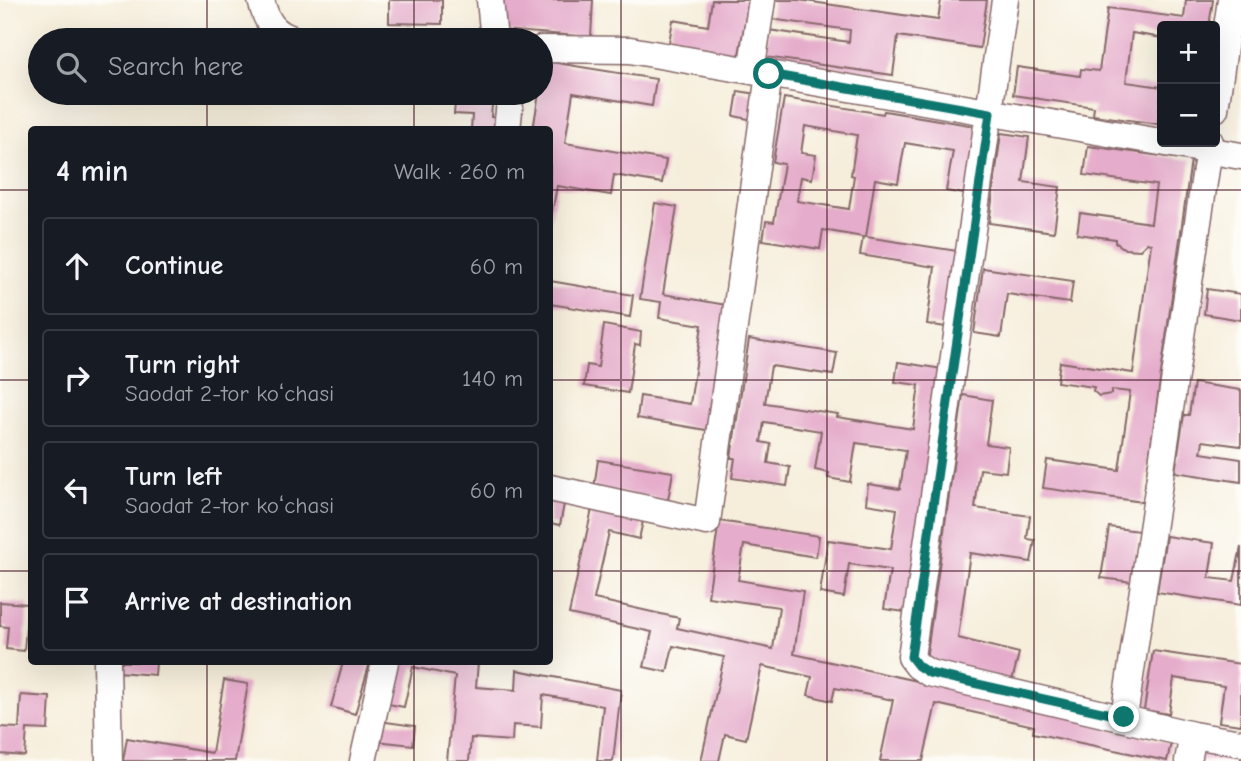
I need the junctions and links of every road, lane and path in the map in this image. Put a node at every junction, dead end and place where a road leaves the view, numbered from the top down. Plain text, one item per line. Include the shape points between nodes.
1 (261, 0) edge
2 (491, 0) edge
3 (762, 0) edge
4 (1005, 0) edge
5 (1231, 0) edge
6 (274, 28) edge
7 (493, 28) edge
8 (553, 48) edge
9 (760, 73) junction
10 (1219, 84) edge
11 (510, 105) edge
12 (990, 113) junction
13 (507, 126) edge
14 (1157, 138) edge
15 (1209, 147) edge
16 (1212, 147) edge
17 (1241, 156) edge
18 (553, 489) edge
19 (107, 665) edge
20 (384, 665) edge
21 (1124, 717) junction
22 (1193, 735) junction
23 (1241, 743) edge
24 (109, 761) edge
25 (363, 761) edge
26 (1188, 761) edge

1 - 6 street via 266,22
2 - 7 street
3 - 9 street
4 - 12 street
5 - 10 street
8 - 9 street via 630,50
9 - 12 street
9 - 18 street via 707,522
11 - 13 street
12 - 14 street
12 - 21 street via 911,657 929,673
15 - 21 street
16 - 17 street
19 - 24 street
20 - 25 street
21 - 22 street
22 - 23 street
22 - 26 street

